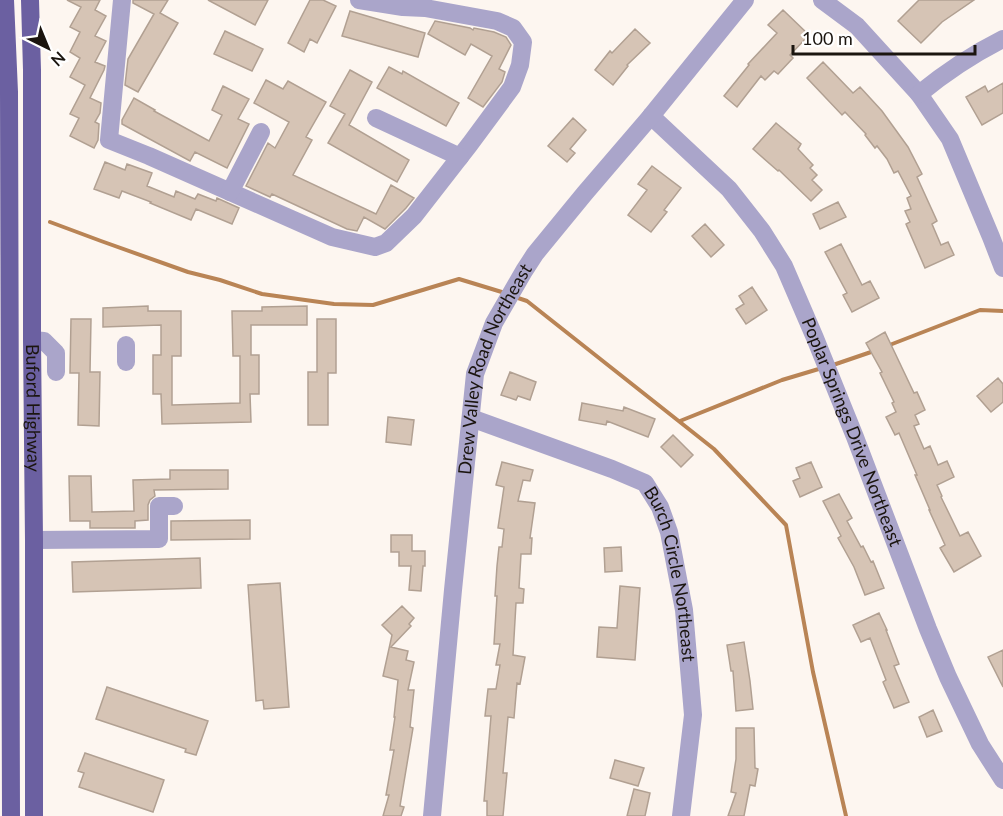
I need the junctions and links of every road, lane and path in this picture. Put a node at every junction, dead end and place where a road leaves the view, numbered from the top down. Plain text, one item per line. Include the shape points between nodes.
1 (5, 0) edge
2 (30, 0) edge
3 (122, 0) edge
4 (359, 0) edge
5 (745, 0) edge
6 (822, 0) edge
7 (1003, 39) edge
8 (920, 94) junction
9 (651, 117) junction
10 (376, 118) dead end
11 (261, 132) dead end
12 (460, 157) junction
13 (230, 192) junction
14 (1003, 268) edge
15 (32, 340) junction
16 (57, 372) dead end
17 (5, 397) edge
18 (471, 418) junction
19 (5, 456) edge
20 (174, 506) dead end
21 (34, 540) junction
22 (5, 675) edge
23 (1003, 780) edge
24 (5, 795) edge
25 (11, 816) edge
26 (34, 816) edge
27 (432, 816) edge
28 (681, 816) edge

1 - 17 main road, Buford Highway via 9,92
2 - 15 main road, Buford Highway
3 - 13 street via 109,140
4 - 12 street via 497,21 513,28 523,42 512,87
5 - 9 street, Drew Valley Road Northeast
6 - 8 street via 857,26
7 - 8 street via 977,52
8 - 14 street via 950,139
9 - 18 street, Drew Valley Road Northeast via 524,271 494,323 476,374
9 - 23 street, Poplar Springs Drive Northeast via 729,189 784,266 948,677 980,744
10 - 12 street
11 - 13 street
12 - 13 street via 414,216 386,243 375,247 332,237
15 - 16 street via 44,341 56,353
15 - 21 main road, Buford Highway
17 - 19 main road, Buford Highway
18 - 27 street, Drew Valley Road Northeast
18 - 28 street, Burch Circle Northeast via 645,483 660,507 669,532 684,610 693,715
19 - 22 main road, Buford Highway
20 - 21 street via 159,506 159,539
21 - 26 main road, Buford Highway
22 - 24 main road, Buford Highway
24 - 25 main road, Buford Highway

